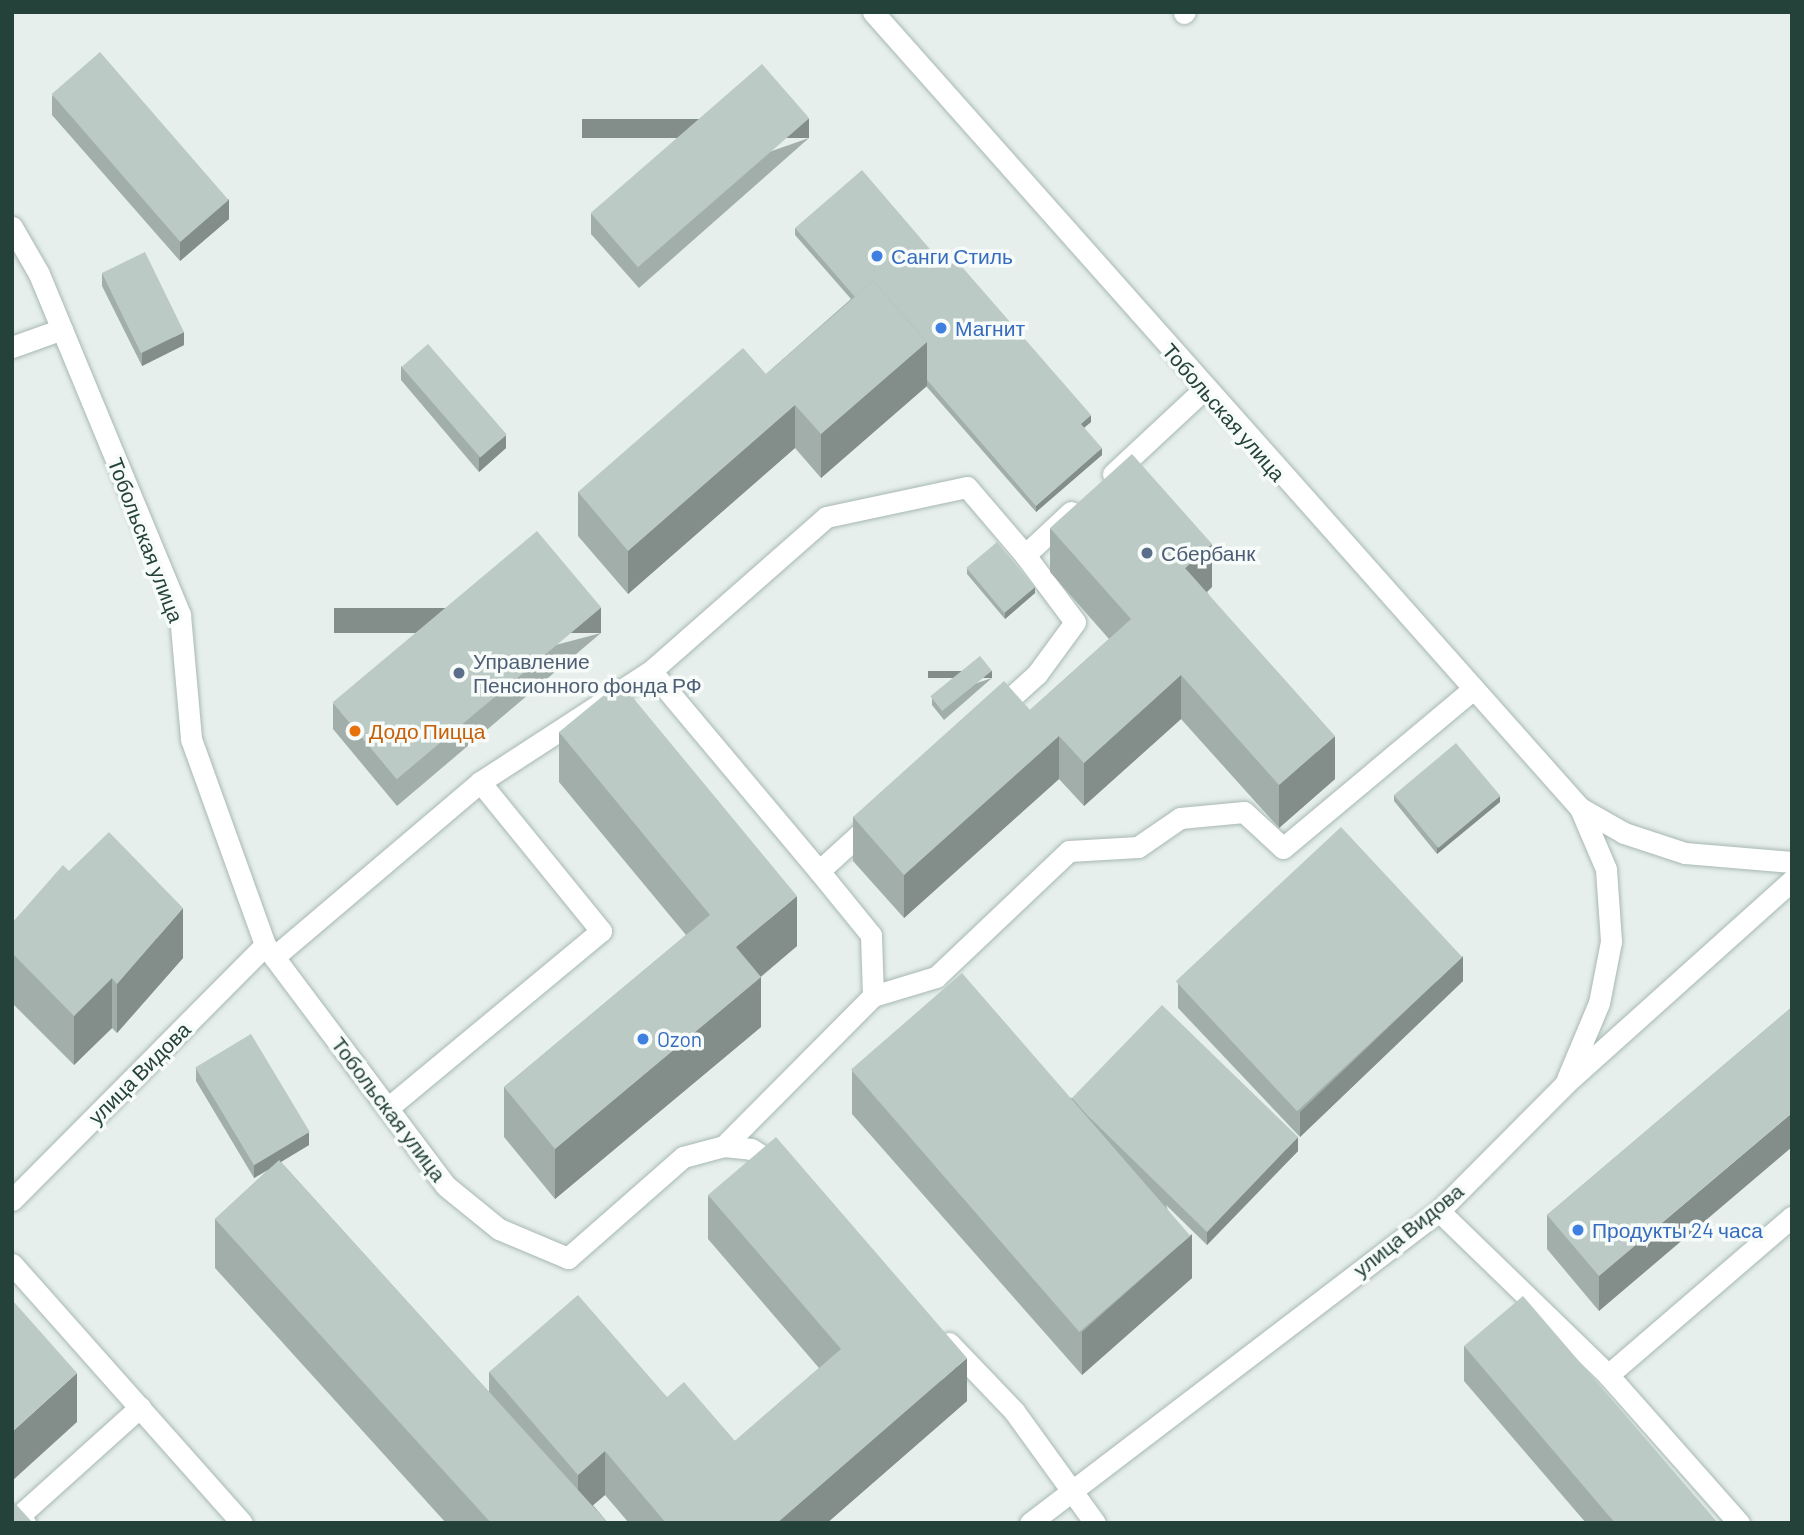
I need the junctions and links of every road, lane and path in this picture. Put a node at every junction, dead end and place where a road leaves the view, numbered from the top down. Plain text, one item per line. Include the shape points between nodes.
1 (873, 12) edge
2 (12, 227) edge
3 (62, 329) junction
4 (12, 347) edge
5 (1204, 389) junction
6 (1025, 555) junction
7 (650, 671) junction
8 (1471, 691) junction
9 (975, 730) edge
10 (480, 782) junction
11 (892, 805) edge
12 (1580, 808) junction
13 (1792, 862) edge
14 (819, 871) junction
15 (1792, 880) edge
16 (269, 951) junction
17 (873, 996) junction
18 (1565, 1084) junction
19 (388, 1108) junction
20 (724, 1146) junction
21 (798, 1183) edge
22 (12, 1200) edge
23 (1439, 1211) junction
24 (1792, 1217) edge
25 (12, 1264) edge
26 (929, 1322) edge
27 (1608, 1374) junction
28 (140, 1408) junction
29 (1071, 1486) junction
30 (25, 1523) edge
31 (242, 1523) edge
32 (1030, 1523) edge
33 (1095, 1523) edge
34 (1739, 1523) edge

1 - 5 street, Тобольская улица
2 - 3 street, Тобольская улица
3 - 4 street
3 - 16 street, Тобольская улица via 180,615 191,738
5 - 6 street
5 - 8 street, Тобольская улица
6 - 7 street, улица Видова via 967,488 826,517
6 - 9 street via 1075,622 1037,674
7 - 10 street, улица Видова
7 - 14 street
8 - 12 street, Тобольская улица
8 - 17 street via 1283,848 1244,811 1180,818 1139,847 1069,851 936,976
10 - 16 street, улица Видова
10 - 19 street via 601,931
11 - 14 street
12 - 13 street, Тобольская улица via 1624,833 1685,853
12 - 18 street, Тобольская улица via 1606,869 1611,941 1599,1003
14 - 17 street via 871,935
15 - 18 street, улица Видова
16 - 19 street, Тобольская улица
16 - 22 street, улица Видова
17 - 20 street
18 - 23 street, улица Видова
19 - 20 street, Тобольская улица via 457,1194 499,1229 568,1258 683,1157
20 - 21 street, Тобольская улица via 751,1149
23 - 27 street
23 - 29 street, улица Видова
24 - 27 street
25 - 28 street
26 - 29 street via 1014,1411
27 - 34 street
28 - 30 street via 19,1516
28 - 31 street
29 - 32 street, улица Видова
29 - 33 street

